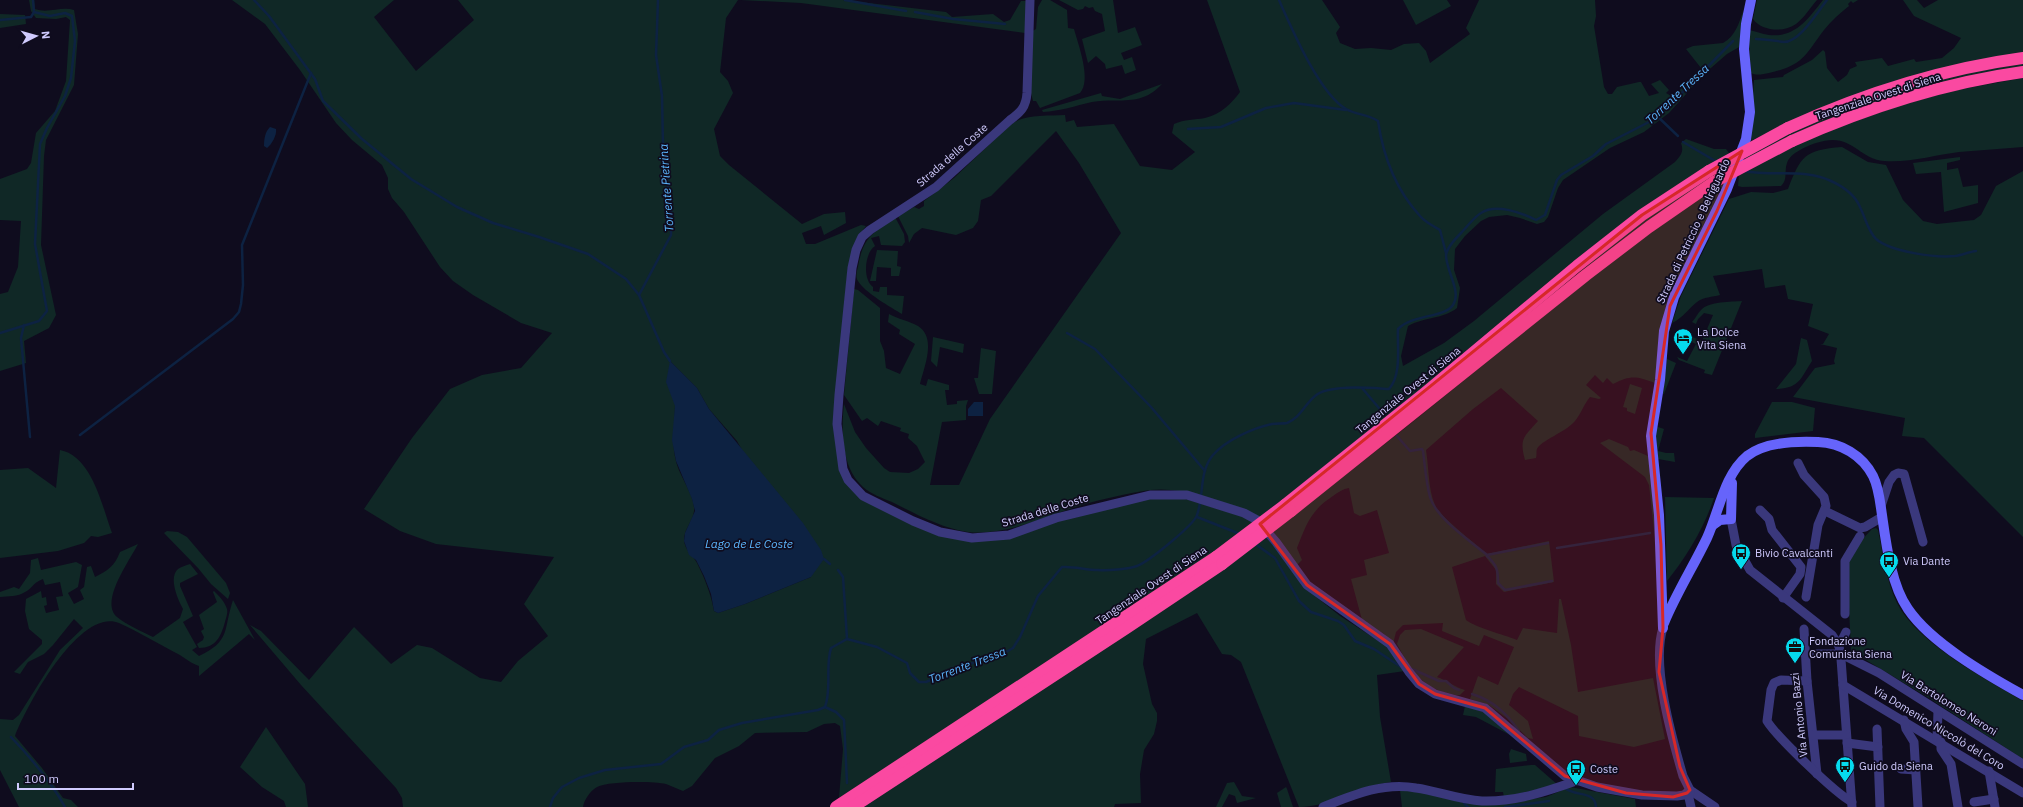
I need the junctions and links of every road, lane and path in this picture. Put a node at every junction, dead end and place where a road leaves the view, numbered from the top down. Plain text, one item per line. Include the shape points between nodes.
1 (1030, 0) edge
2 (1751, 0) edge
3 (2023, 58) edge
4 (2023, 72) edge
5 (1798, 463) dead end
6 (1736, 469) junction
7 (1288, 508) junction
8 (1760, 510) dead end
9 (1825, 511) junction
10 (1881, 512) junction
11 (1731, 519) junction
12 (1713, 525) junction
13 (1860, 536) dead end
14 (1924, 542) dead end
15 (1662, 592) junction
16 (1806, 597) dead end
17 (1675, 598) junction
18 (1783, 598) junction
19 (1845, 614) dead end
20 (1663, 628) junction
21 (1804, 629) dead end
22 (1846, 632) dead end
23 (1098, 642) junction
24 (1840, 650) junction
25 (1805, 654) junction
26 (1807, 681) junction
27 (1843, 685) junction
28 (2023, 695) edge
29 (1938, 711) junction
30 (1904, 720) junction
31 (1877, 729) dead end
32 (1813, 735) junction
33 (1847, 739) junction
34 (1939, 741) junction
35 (1878, 747) junction
36 (2023, 764) edge
37 (1901, 769) dead end
38 (1916, 770) junction
39 (1989, 771) junction
40 (1817, 774) junction
41 (1576, 781) junction
42 (1690, 790) junction
43 (2023, 793) edge
44 (1974, 802) dead end
45 (1994, 803) edge
46 (1702, 804) edge
47 (1852, 804) edge
48 (836, 807) edge
49 (853, 807) edge
50 (1323, 807) edge
51 (1691, 807) edge
52 (1715, 807) edge
53 (1880, 807) edge
54 (1918, 807) edge
55 (1958, 807) edge

1 - 41 street, Strada delle Coste via 1027,100 1022,112 936,187 870,230 862,237 856,250 850,281 839,395 838,440 843,470 848,480 857,490 884,508 940,532 972,538 1009,535 1056,518 1150,495 1187,495 1244,513 1257,520 1307,585 1390,644 1420,684 1435,694 1485,708 1560,772
2 - 15 street, Strada di Petriccio e Belriguardo via 1744,49 1750,112 1746,139 1739,162 1677,290 1665,324 1651,436
3 - 7 highway, Tangenziale Ovest di Siena, bridge via 1970,67 1906,83 1828,110 1788,128 1709,171 1642,215 1577,266
4 - 7 highway, Tangenziale Ovest di Siena, bridge via 1982,78 1912,96 1842,120 1792,141 1714,182 1649,227
5 - 9 street via 1804,476 1824,496
6 - 10 street, Strada di Petriccio e Belriguardo via 1748,456 1768,446 1809,442 1833,444 1852,453 1867,467 1877,486
6 - 11 street via 1732,486
6 - 12 street, Strada di Petriccio e Belriguardo
7 - 23 highway, Tangenziale Ovest di Siena, bridge
8 - 18 street via 1769,519 1772,530 1801,567 1800,574
9 - 10 street via 1860,528
9 - 16 street via 1818,525
10 - 14 street via 1892,478 1898,473 1904,474
10 - 28 street, Strada di Petriccio e Belriguardo via 1897,587 1913,616 1967,661
11 - 12 street via 1720,520
11 - 18 street via 1734,540 1744,562 1752,573
12 - 17 street, Strada di Petriccio e Belriguardo
13 - 19 street via 1845,560
15 - 17 street
15 - 20 street, Strada di Petriccio e Belriguardo
17 - 20 street, Strada di Petriccio e Belriguardo
18 - 24 street via 1832,635
20 - 42 street, Strada di Petriccio e Belriguardo via 1659,651 1660,677 1680,767
21 - 25 street, Via Antonio Bazzi
22 - 24 street
23 - 48 highway, Tangenziale Ovest di Siena
23 - 49 highway, Tangenziale Ovest di Siena
24 - 25 street
24 - 27 street
24 - 29 street, Via Bartolomeo Neroni
25 - 26 street, Via Antonio Bazzi
26 - 32 street, Via Antonio Bazzi
26 - 40 street via 1781,680 1774,683 1767,718 1774,730
27 - 30 street, Via Domenico Niccolò del Coro
27 - 33 street
29 - 34 street
29 - 36 street, Via Bartolomeo Neroni
30 - 34 street, Via Domenico Niccolò del Coro
30 - 38 street via 1914,742
31 - 35 street
32 - 33 street
32 - 40 street, Via Antonio Bazzi
33 - 35 street
33 - 47 street
34 - 39 street, Via Domenico Niccolò del Coro
34 - 55 street via 1941,749 1950,761
35 - 53 street
37 - 38 street
38 - 54 street
39 - 43 street, Via Domenico Niccolò del Coro
39 - 45 street
40 - 47 street
41 - 42 street, Strada delle Coste via 1642,795 1677,796 1684,795
41 - 50 street via 1536,795 1482,801 1417,788 1385,786
42 - 46 street, Strada di Petriccio e Belriguardo
42 - 51 street
44 - 45 street
46 - 52 street, Strada di Petriccio e Belriguardo

